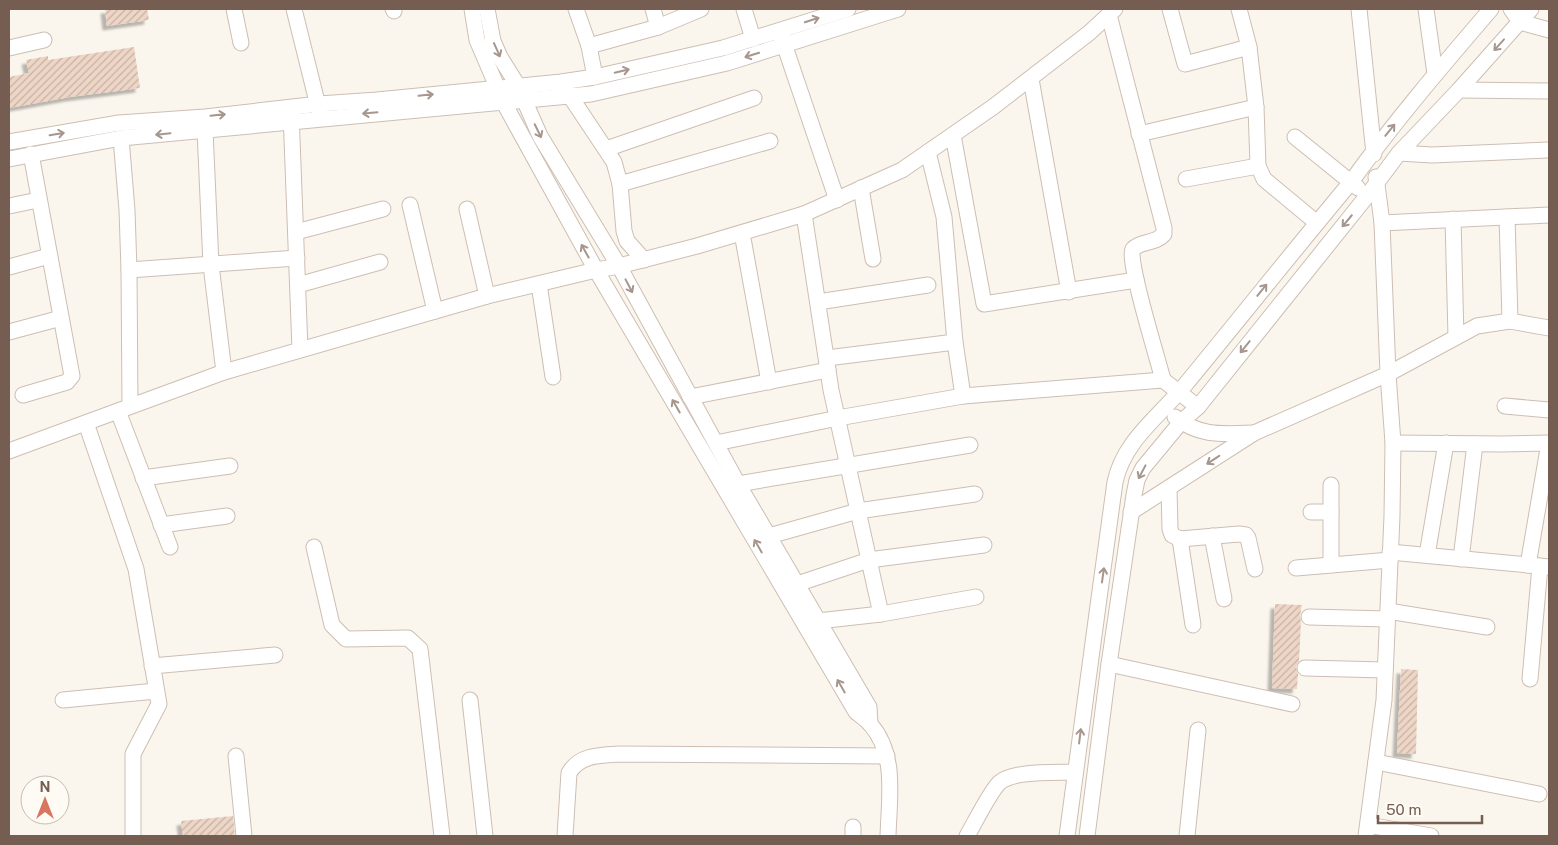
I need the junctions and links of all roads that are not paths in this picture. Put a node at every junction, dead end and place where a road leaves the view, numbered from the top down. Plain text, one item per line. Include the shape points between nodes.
1 (234, 9) edge
2 (294, 9) edge
3 (472, 9) edge
4 (487, 9) edge
5 (576, 9) edge
6 (653, 9) edge
7 (701, 9) edge
8 (744, 9) edge
9 (848, 9) edge
10 (898, 9) edge
11 (1170, 9) edge
12 (1239, 9) edge
13 (1359, 9) edge
14 (1426, 9) edge
15 (1491, 9) edge
16 (1511, 9) edge
17 (1531, 9) edge
18 (1112, 12) edge
19 (1520, 22) junction
20 (658, 27) junction
21 (1549, 30) edge
22 (780, 31) junction
23 (753, 39) junction
24 (44, 40) dead end
25 (241, 43) dead end
26 (589, 46) junction
27 (784, 46) junction
28 (1249, 47) junction
29 (9, 48) edge
30 (1435, 74) junction
31 (594, 76) junction
32 (1031, 79) junction
33 (561, 82) junction
34 (518, 86) junction
35 (498, 87) junction
36 (1458, 90) junction
37 (1549, 91) edge
38 (570, 96) junction
39 (754, 98) dead end
40 (524, 101) junction
41 (504, 103) junction
42 (1256, 107) junction
43 (319, 111) junction
44 (291, 114) junction
45 (205, 130) junction
46 (1139, 134) junction
47 (953, 135) junction
48 (1295, 137) dead end
49 (122, 138) junction
50 (770, 140) dead end
51 (9, 142) edge
52 (606, 149) junction
53 (1374, 150) junction
54 (1548, 150) dead end
55 (928, 152) junction
56 (1399, 153) junction
57 (30, 154) junction
58 (9, 159) edge
59 (1258, 166) junction
60 (1186, 179) dead end
61 (1351, 182) junction
62 (1377, 183) junction
63 (620, 184) junction
64 (861, 188) junction
65 (1367, 196) junction
66 (38, 200) junction
67 (836, 200) junction
68 (410, 205) dead end
69 (9, 206) edge
70 (383, 209) dead end
71 (467, 209) dead end
72 (804, 214) junction
73 (1549, 215) edge
74 (1507, 218) junction
75 (1453, 219) junction
76 (1317, 223) junction
77 (1382, 223) junction
78 (296, 232) junction
79 (742, 233) junction
80 (50, 256) junction
81 (297, 258) junction
82 (874, 259) dead end
83 (644, 260) junction
84 (380, 262) dead end
85 (211, 265) junction
86 (619, 266) junction
87 (9, 267) edge
88 (129, 270) junction
89 (596, 270) junction
90 (1136, 280) junction
91 (539, 284) junction
92 (298, 285) junction
93 (928, 285) dead end
94 (1069, 292) junction
95 (488, 296) junction
96 (818, 302) junction
97 (436, 311) junction
98 (61, 318) junction
99 (1510, 321) junction
100 (1549, 328) edge
101 (9, 332) edge
102 (1456, 337) junction
103 (954, 342) junction
104 (300, 350) junction
105 (828, 364) junction
106 (224, 372) junction
107 (1388, 374) junction
108 (553, 377) dead end
109 (1163, 380) junction
110 (769, 382) junction
111 (1180, 392) junction
112 (23, 395) dead end
113 (963, 396) junction
114 (690, 397) junction
115 (1505, 406) dead end
116 (1198, 407) junction
117 (124, 409) junction
118 (1164, 409) junction
119 (1549, 410) edge
120 (838, 418) junction
121 (1181, 422) junction
122 (86, 423) junction
123 (1254, 433) junction
124 (716, 443) junction
125 (1393, 443) junction
126 (1446, 443) junction
127 (1475, 444) junction
128 (970, 445) dead end
129 (9, 448) edge
130 (848, 464) junction
131 (230, 466) dead end
132 (143, 478) junction
133 (738, 484) junction
134 (1331, 485) dead end
135 (1169, 488) junction
136 (975, 494) dead end
137 (858, 511) junction
138 (1131, 512) junction
139 (1311, 512) dead end
140 (1331, 512) junction
141 (227, 516) dead end
142 (161, 525) junction
143 (769, 536) junction
144 (1212, 536) junction
145 (1180, 539) junction
146 (984, 546) dead end
147 (170, 547) dead end
148 (314, 547) dead end
149 (1427, 555) junction
150 (1390, 556) junction
151 (1461, 559) junction
152 (869, 560) junction
153 (1331, 565) junction
154 (1539, 566) edge
155 (1296, 568) dead end
156 (1255, 570) dead end
157 (796, 584) junction
158 (976, 597) dead end
159 (1224, 599) dead end
160 (881, 614) junction
161 (1387, 615) junction
162 (1309, 617) dead end
163 (818, 622) junction
164 (1193, 625) dead end
165 (1487, 626) dead end
166 (275, 655) dead end
167 (1110, 664) junction
168 (152, 666) junction
169 (1305, 668) dead end
170 (1385, 670) junction
171 (1530, 678) dead end
172 (156, 690) junction
173 (63, 700) dead end
174 (470, 700) dead end
175 (1292, 704) dead end
176 (870, 724) junction
177 (1198, 730) dead end
178 (236, 756) dead end
179 (887, 756) junction
180 (1376, 762) junction
181 (1075, 772) junction
182 (1539, 794) dead end
183 (1367, 831) edge
184 (133, 836) edge
185 (244, 836) edge
186 (442, 836) edge
187 (485, 836) edge
188 (565, 836) edge
189 (888, 836) edge
190 (967, 836) edge
191 (1067, 836) edge
192 (1088, 836) edge
193 (1188, 836) edge
194 (1431, 836) edge

1 - 25 street
2 - 43 street
3 - 35 street via 477,40
4 -> 34 street via 493,41
5 - 26 street
6 - 20 street
7 - 20 street
8 - 23 street
22 -> 9 street
10 - 27 street
11 - 28 street via 1185,64
12 - 28 street
13 - 53 street
14 - 30 street
15 - 30 street
16 - 19 street
17 - 19 street
18 - 32 street
18 - 46 street
19 - 21 street
19 -> 36 street
20 - 26 street
22 - 23 street
22 - 27 street
31 -> 23 street
24 - 29 street
26 - 31 street
27 -> 38 street via 727,63
27 - 67 street
28 - 42 street
53 -> 30 street
31 - 33 street
32 - 47 street
32 - 94 street
33 - 34 street
33 - 38 street
34 - 35 street
34 - 40 street
35 - 41 street
43 -> 35 street via 377,100
36 - 37 street
36 - 56 street
38 - 40 street
38 - 52 street
39 - 52 street
40 - 41 street
40 -> 86 street via 540,136
41 -> 43 street
89 -> 41 street
42 - 46 street
42 - 59 street
43 - 44 street
44 - 45 street
51 -> 44 street via 119,123
44 - 78 street
45 -> 49 street
45 - 85 street
46 - 90 street via 1164,234 1133,249 1131,259
47 - 55 street
47 - 94 street via 984,304
48 - 61 street
49 - 57 street
49 - 88 street
50 - 63 street
52 - 63 street via 614,162
53 - 61 street
53 - 62 street
54 - 56 street via 1432,155
55 - 64 street via 902,170
55 - 103 street via 944,217
56 - 62 street
57 - 58 street
57 - 66 street
59 - 60 street
59 - 76 street via 1264,179
61 - 65 street
61 - 76 street
62 - 65 street
62 - 77 street
63 - 83 street via 624,231 627,240
64 - 67 street
64 - 82 street
65 -> 116 street
66 - 69 street
66 - 80 street
67 - 72 street
68 - 97 street
70 - 78 street
71 - 95 street
72 - 79 street
72 - 96 street
73 - 74 street
74 - 75 street
74 - 99 street
75 - 77 street
75 - 102 street
111 -> 76 street
77 - 107 street
78 - 81 street
79 - 83 street
79 - 110 street
80 - 87 street
80 - 98 street
81 - 85 street
81 - 92 street
83 - 86 street
84 - 92 street
85 - 88 street
85 - 106 street
86 - 89 street
86 -> 114 street
88 - 117 street
89 - 91 street
176 -> 89 street via 856,712
90 - 94 street
90 - 109 street
91 - 95 street
91 - 108 street
92 - 104 street
93 - 96 street
95 - 97 street
96 - 105 street
97 - 104 street
98 - 101 street
98 - 112 street via 72,376 67,382
99 - 100 street
99 - 102 street via 1477,326
102 - 107 street
103 - 105 street
103 - 113 street
104 - 106 street
105 - 110 street
105 - 120 street
106 - 117 street
107 - 123 street
107 - 125 street
109 - 111 street
109 - 113 street
110 - 114 street
111 - 116 street
111 - 118 street
113 - 120 street
114 - 124 street
115 - 119 street
116 - 121 street
117 - 122 street
117 - 132 street
118 - 121 street
181 -> 118 street via 1117,472 1131,444
120 - 124 street
120 - 130 street
121 - 123 street via 1206,433
121 -> 138 street via 1143,468 1137,480
122 - 129 street
122 - 168 street via 136,570
123 -> 135 street
124 - 133 street
125 - 126 street
125 - 150 street
126 - 127 street
126 - 149 street
127 - 151 street
127 - 154 street via 1549,443
128 - 130 street
130 - 133 street
130 - 137 street
131 - 132 street
132 - 142 street
133 - 143 street
134 - 140 street
135 - 138 street
135 - 145 street via 1170,529 1172,535
136 - 137 street
137 - 143 street
137 - 152 street
138 - 167 street
139 - 140 street
140 - 153 street
141 - 142 street
142 - 147 street
143 - 157 street
144 - 145 street
144 - 156 street via 1246,535
144 - 159 street
145 - 164 street
146 - 152 street
148 - 186 street via 332,625 346,639 408,638 420,649
149 - 150 street
149 - 151 street
150 - 153 street
150 - 161 street
151 - 154 street
152 - 157 street
152 - 160 street
153 - 155 street
154 - 171 street
157 - 163 street
158 - 160 street
160 - 163 street
161 - 162 street
161 - 165 street
161 - 170 street
163 - 176 street via 869,707
166 - 168 street
167 - 175 street
167 - 192 street
168 - 172 street
169 - 170 street
170 - 180 street
172 - 173 street
172 - 184 street via 159,704 134,754
174 - 187 street
176 - 179 street via 884,745
177 - 193 street
178 - 185 street
179 - 188 street via 605,754 585,758 574,764 569,773
179 - 189 street
180 - 182 street
180 - 183 street
181 - 190 street via 1007,778 998,784
181 - 191 street
183 - 194 street

